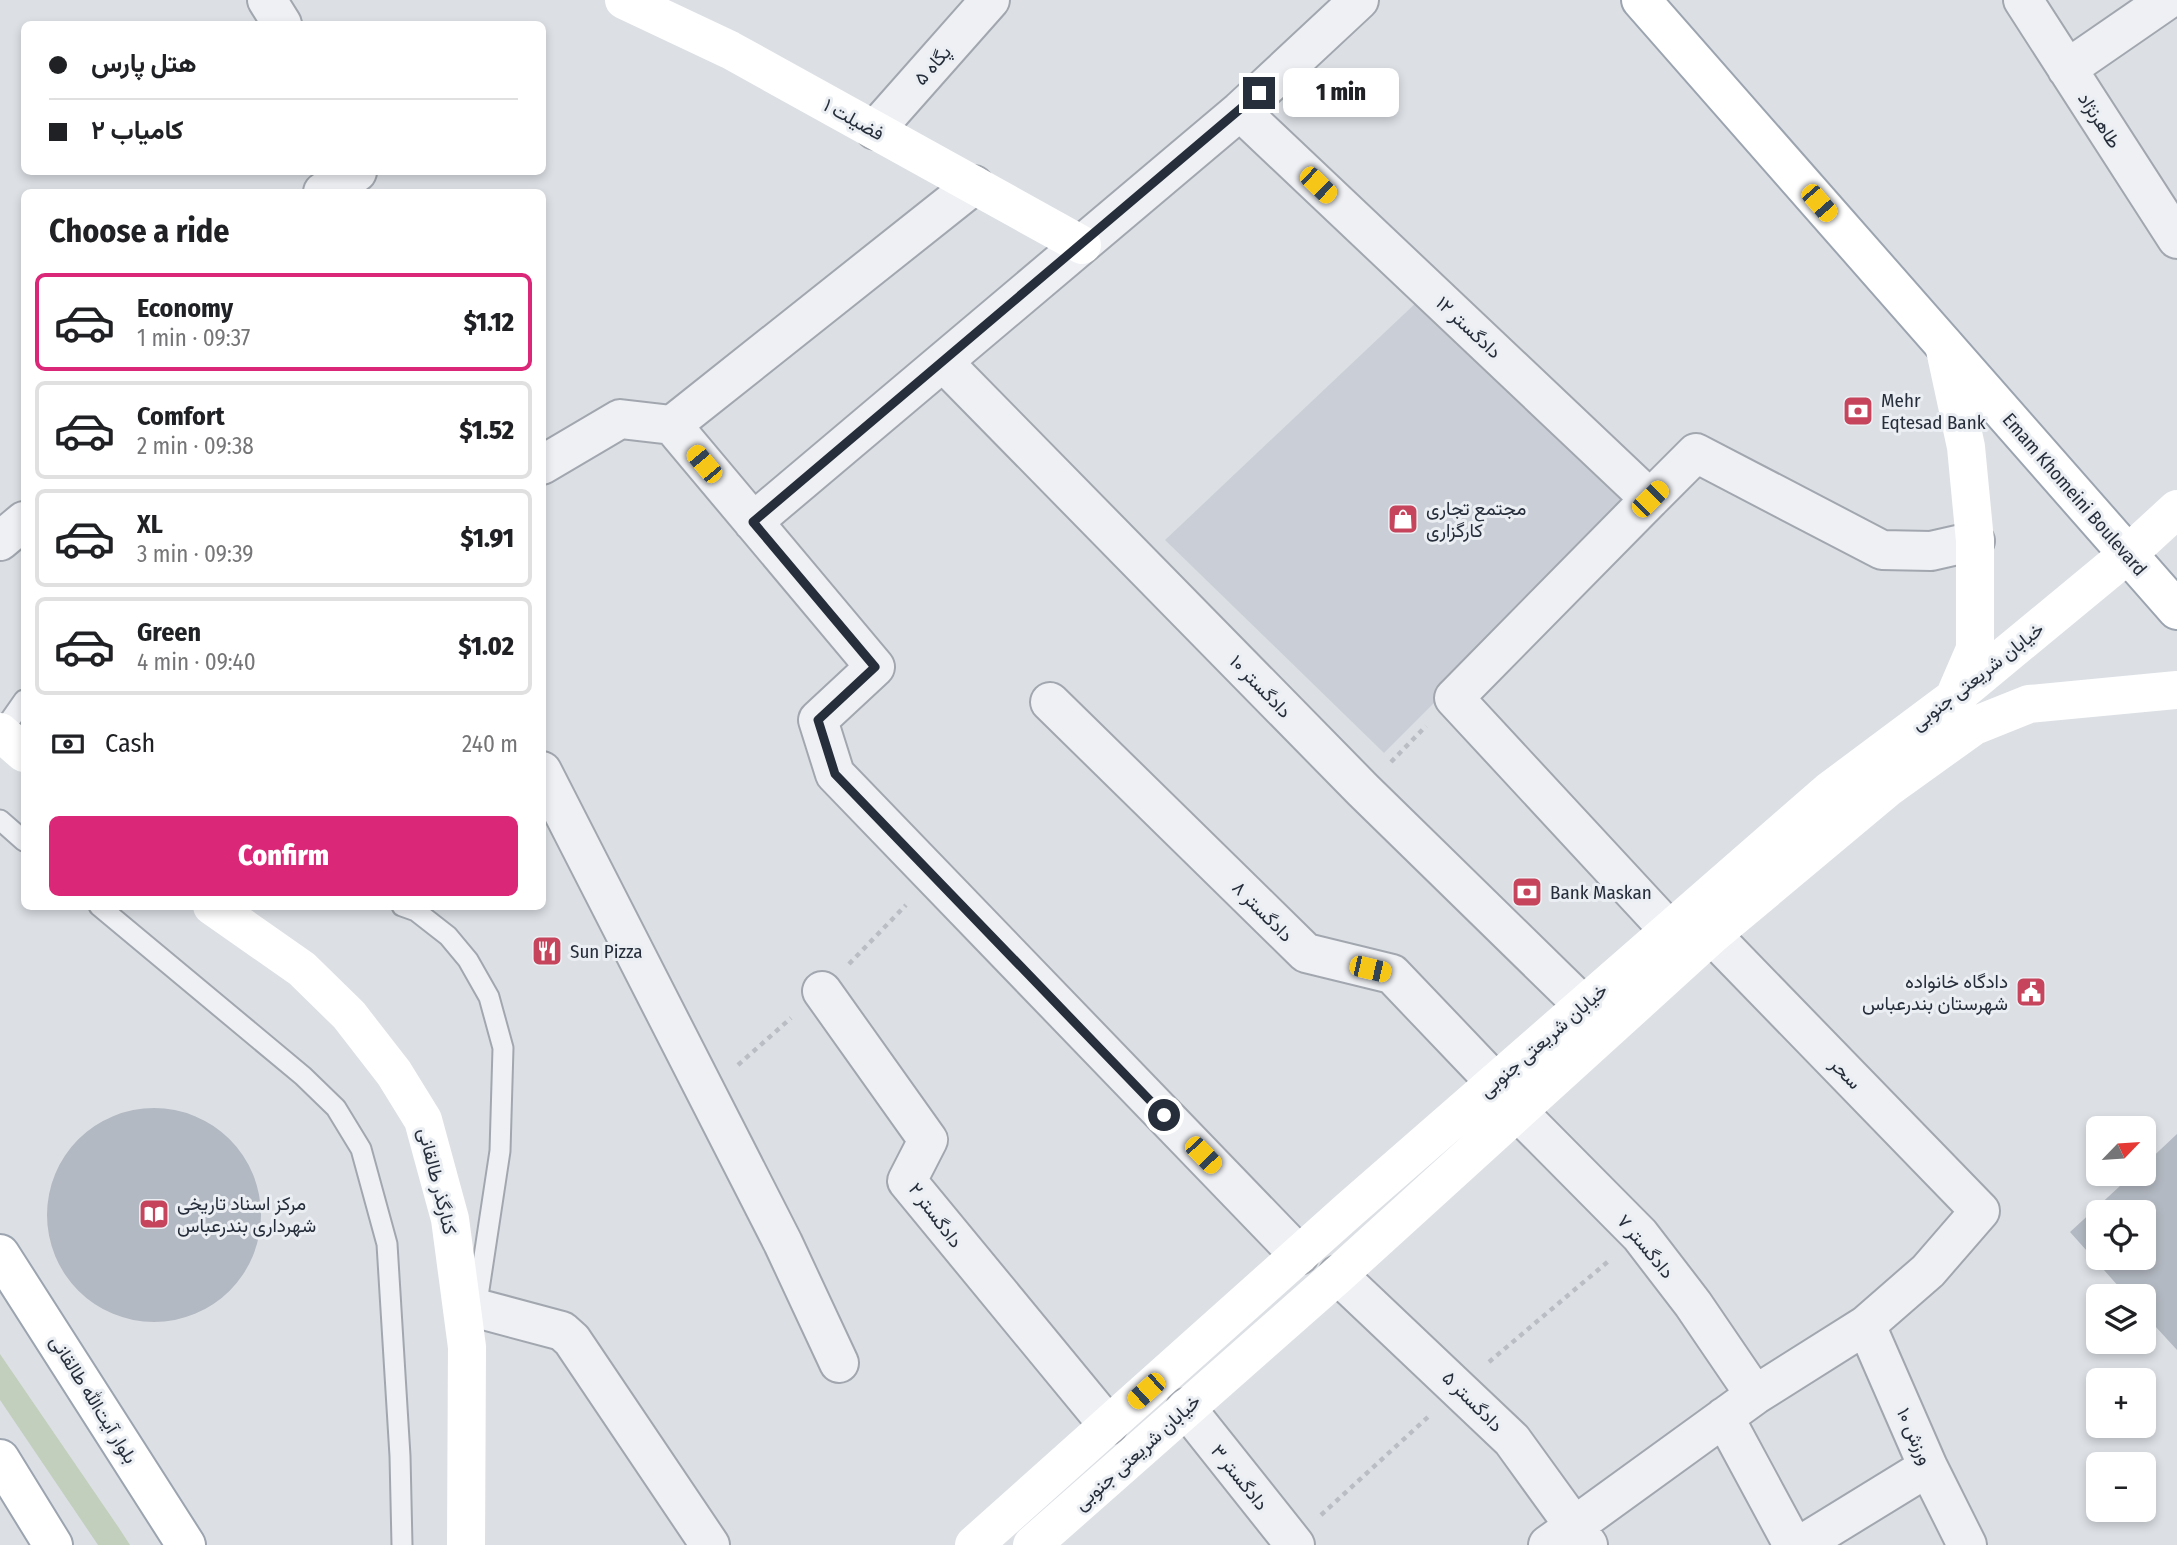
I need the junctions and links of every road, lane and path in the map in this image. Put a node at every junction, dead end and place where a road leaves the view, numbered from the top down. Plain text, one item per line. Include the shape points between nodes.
1 (267, 0) edge
2 (624, 0) edge
3 (990, 0) edge
4 (1359, 0) edge
5 (1641, 0) edge
6 (2023, 0) edge
7 (2167, 0) edge
8 (280, 21) edge
9 (2067, 69) junction
10 (1240, 111) junction
11 (875, 130) junction
12 (352, 175) edge
13 (974, 185) junction
14 (328, 189) edge
15 (2177, 239) edge
16 (1082, 244) junction
17 (1944, 345) junction
18 (943, 362) junction
19 (672, 425) junction
20 (546, 463) edge
21 (1650, 499) junction
22 (2177, 509) edge
23 (753, 522) junction
24 (21, 524) edge
25 (0, 541) edge
26 (1975, 541) junction
27 (2128, 554) junction
28 (2177, 610) edge
29 (2177, 690) edge
30 (1955, 697) junction
31 (1454, 698) junction
32 (1050, 702) dead end
33 (21, 708) edge
34 (9, 739) edge
35 (546, 779) edge
36 (1363, 790) junction
37 (0, 820) edge
38 (21, 838) edge
39 (104, 910) edge
40 (218, 910) edge
41 (413, 910) edge
42 (1669, 930) junction
43 (1712, 935) junction
44 (822, 991) dead end
45 (1583, 1006) junction
46 (1495, 1082) junction
47 (1518, 1112) junction
48 (0, 1254) edge
49 (1299, 1255) junction
50 (1338, 1275) junction
51 (476, 1308) junction
52 (1866, 1325) junction
53 (467, 1347) junction
54 (839, 1363) dead end
55 (1755, 1395) junction
56 (1186, 1408) junction
57 (1724, 1417) junction
58 (1108, 1425) junction
59 (0, 1458) edge
60 (1928, 1467) junction
61 (1570, 1538) edge
62 (53, 1545) edge
63 (186, 1545) edge
64 (402, 1545) edge
65 (466, 1545) edge
66 (710, 1545) edge
67 (974, 1545) edge
68 (1032, 1545) edge
69 (1295, 1545) edge
70 (1793, 1545) edge
71 (1801, 1545) edge
72 (1967, 1545) edge

1 - 8 street
2 - 11 main road, فضیلت ۱ via 730,50
3 - 11 street, پگاه ۵
4 - 10 street
5 - 17 main road, Emam Khomeini Boulevard
6 - 9 street, طاهرنژاد
7 - 9 street
9 - 15 street, طاهرنژاد
10 - 16 street
10 - 21 street, دادگستر ۱۲
11 - 13 main road, فضیلت ۱
12 - 14 street
13 - 16 main road, فضیلت ۱
13 - 19 street
16 - 18 street
17 - 26 main road via 1966,447
17 - 27 main road, Emam Khomeini Boulevard
18 - 23 street
18 - 36 street, دادگستر ۱۰
19 - 20 street via 620,419
19 - 23 street
21 - 26 street via 1696,453 1882,550 1931,551
21 - 31 street
22 - 27 main road, خیابان شریعتی جنوبی
23 - 49 street via 875,667 818,720 835,774
24 - 25 street
26 - 30 main road via 1975,649
27 - 28 main road, Emam Khomeini Boulevard
27 - 30 main road, خیابان شریعتی جنوبی
29 - 43 main road, خیابان شریعتی جنوبی via 2029,704 1974,726 1889,787
30 - 42 main road, خیابان شریعتی جنوبی via 1829,790
31 - 36 path
31 - 42 street
32 - 46 street, دادگستر ۸ via 1306,953 1392,974
33 - 34 lane
35 - 54 street via 783,1242
36 - 45 street, دادگستر ۱۰
37 - 38 lane
39 - 64 lane via 303,1076 336,1108 361,1149 387,1244
40 - 53 main road, کنارگذر طالقانی via 302,970 349,1015 423,1120 450,1219
41 - 51 lane via 468,960 489,997 503,1048 500,1151
42 - 45 main road, خیابان شریعتی جنوبی
43 - 47 main road, خیابان شریعتی جنوبی
43 - 52 street, سحر via 1980,1211 1928,1271
44 - 58 street, دادگستر ۲ via 928,1140 907,1181
45 - 46 main road, خیابان شریعتی جنوبی
46 - 49 main road, خیابان شریعتی جنوبی
47 - 50 main road, خیابان شریعتی جنوبی
47 - 55 street, دادگستر ۷ via 1640,1235
48 - 63 main road, بلوار آیت‌الله طالقانی
49 - 58 main road, خیابان شریعتی جنوبی
50 - 56 main road, خیابان شریعتی جنوبی
50 - 61 street, دادگستر ۵ via 1511,1440
51 - 53 lane
51 - 66 street via 562,1331 572,1340
52 - 55 street
52 - 60 street, ورزش ۱۰
53 - 65 main road, کنارگذر طالقانی
55 - 57 street
56 - 68 main road, خیابان شریعتی جنوبی
56 - 69 street, دادگستر ۳
57 - 61 street
57 - 70 street
58 - 67 main road, خیابان شریعتی جنوبی
59 - 62 main road
60 - 71 street
60 - 72 street, ورزش ۱۰

